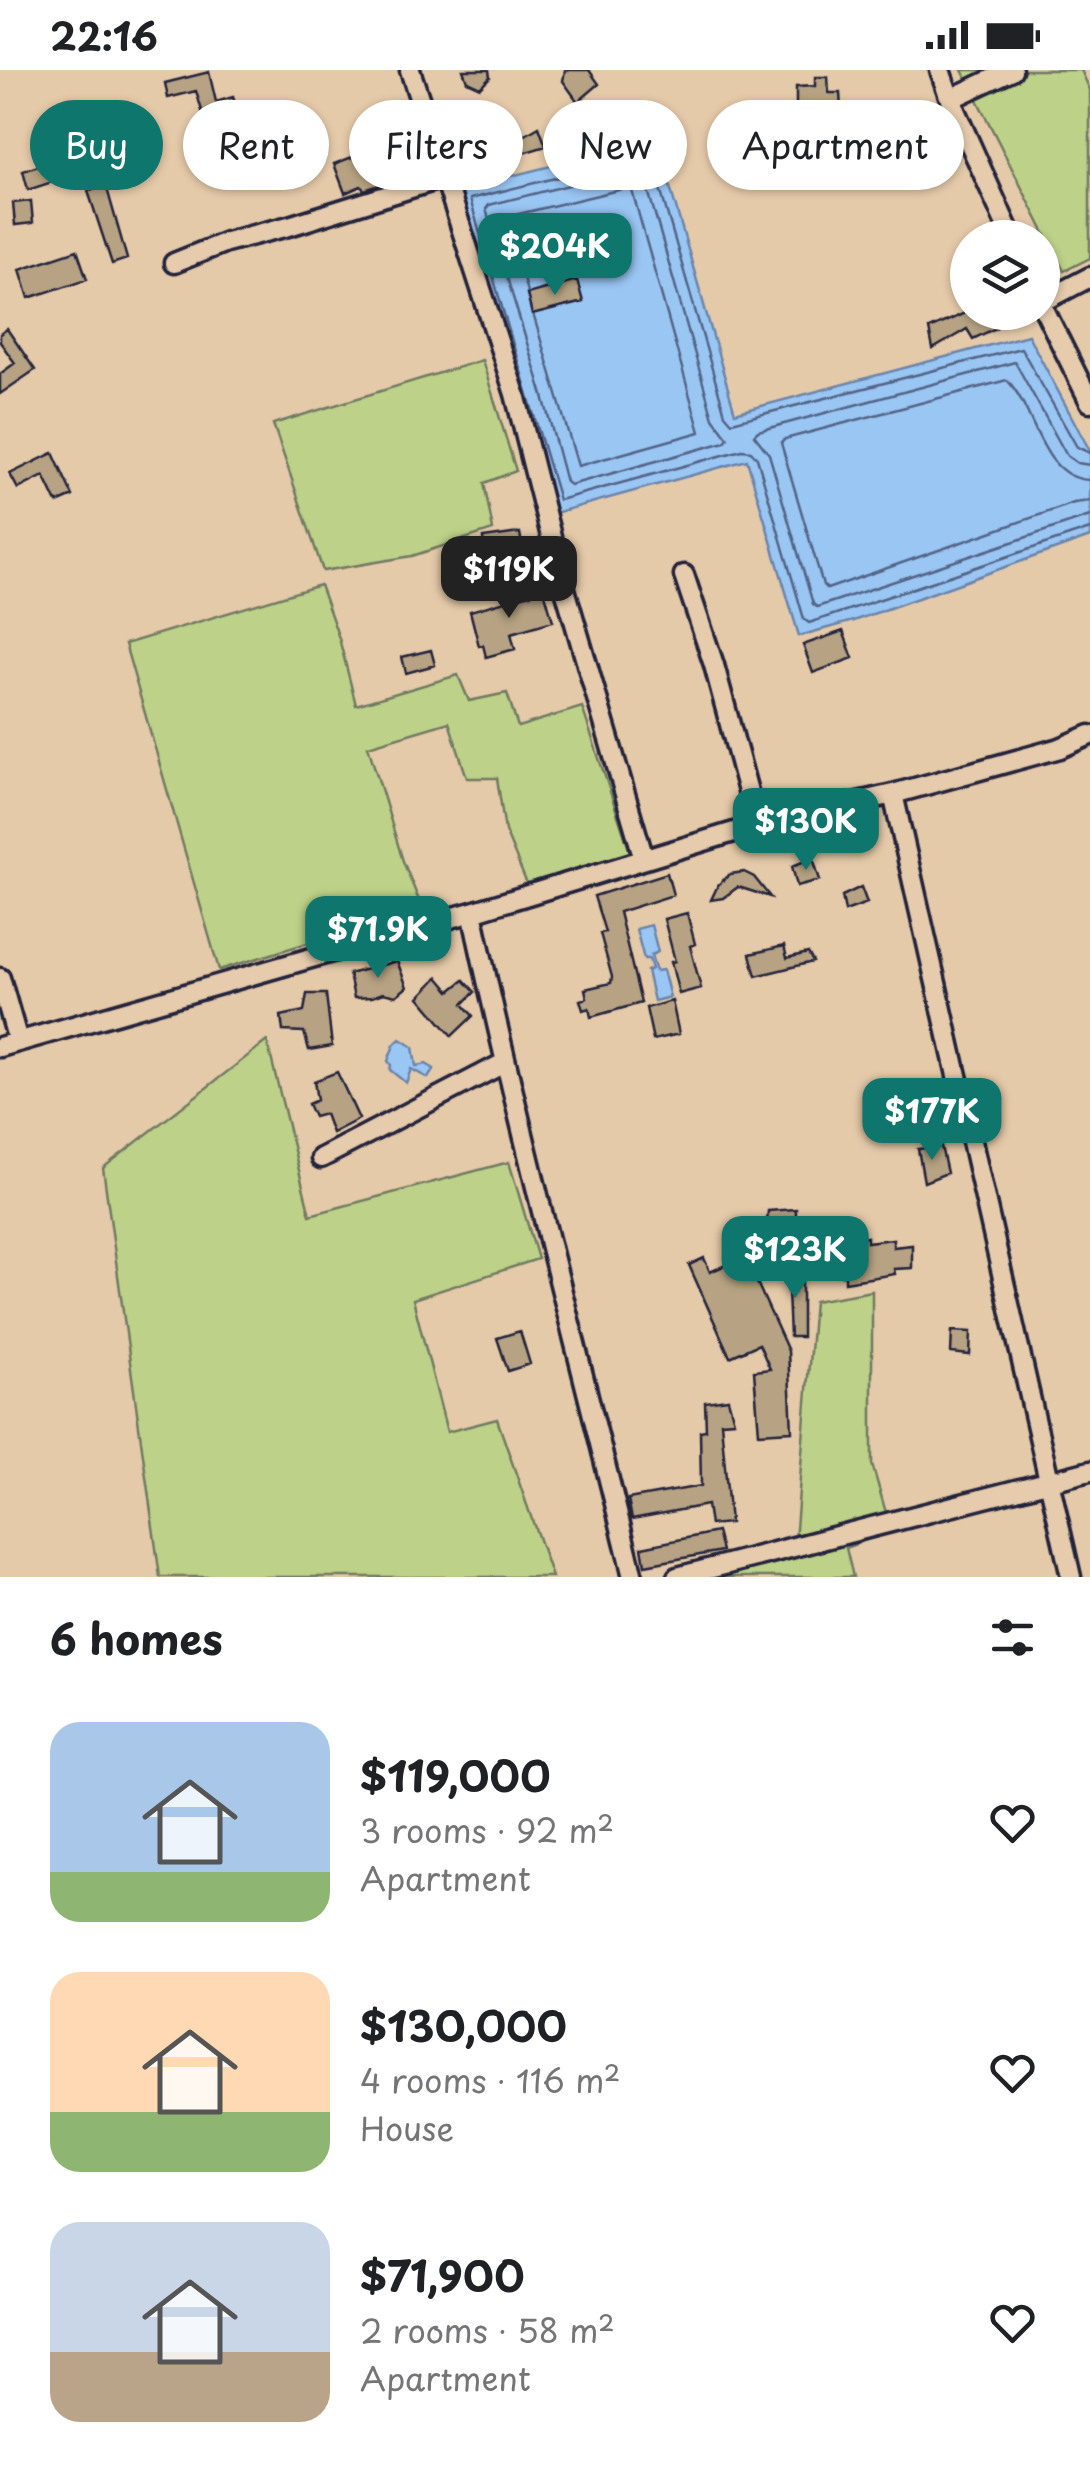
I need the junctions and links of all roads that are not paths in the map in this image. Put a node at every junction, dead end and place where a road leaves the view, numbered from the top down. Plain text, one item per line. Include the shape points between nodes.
1 (410, 70) edge
2 (940, 70) edge
3 (1012, 70) edge
4 (950, 99) junction
5 (419, 100) edge
6 (402, 190) edge
7 (447, 190) edge
8 (1004, 220) edge
9 (174, 263) dead end
10 (1090, 277) edge
11 (1060, 293) edge
12 (1055, 330) edge
13 (1090, 402) edge
14 (684, 575) dead end
15 (1090, 734) edge
16 (892, 794) junction
17 (757, 825) junction
18 (644, 858) junction
19 (472, 912) junction
20 (0, 978) edge
21 (9, 1044) edge
22 (504, 1063) junction
23 (320, 1158) dead end
24 (1090, 1472) edge
25 (1048, 1482) junction
26 (633, 1577) edge
27 (677, 1577) edge
28 (1071, 1577) edge

1 - 5 street
2 - 4 street
3 - 4 street
4 - 8 street
6 - 9 street
7 - 18 street via 515,394 564,590
10 - 11 street
12 - 13 street
14 - 17 street
15 - 16 street
16 - 17 street
16 - 25 street
17 - 18 street
18 - 19 street
19 - 21 street
19 - 22 street
20 - 21 street
22 - 23 street
22 - 26 street
24 - 25 street
25 - 27 street
25 - 28 street

